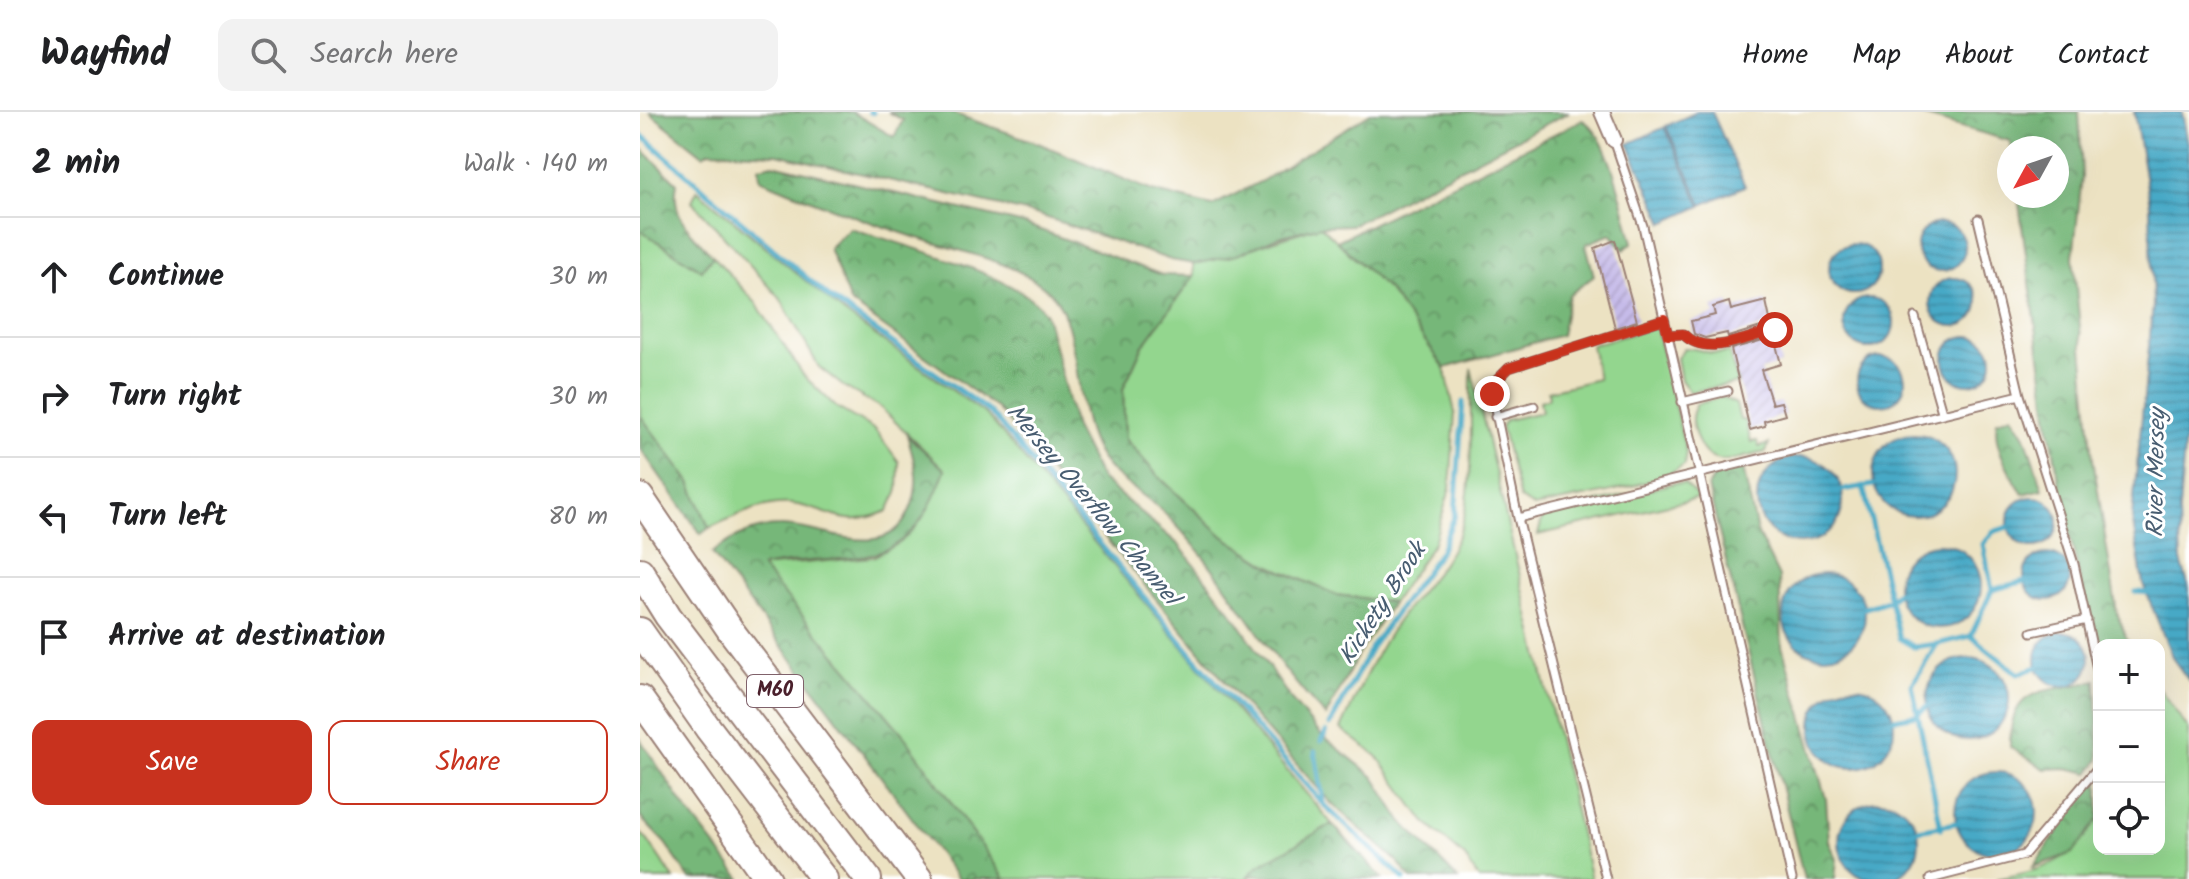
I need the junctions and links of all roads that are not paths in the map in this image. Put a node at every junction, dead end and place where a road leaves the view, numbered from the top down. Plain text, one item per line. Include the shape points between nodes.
1 (1602, 112) edge
2 (1614, 140) joint
3 (1978, 219) dead end
4 (1915, 317) dead end
5 (1664, 319) junction
6 (1775, 330) dead end
7 (1668, 335) junction
8 (1728, 391) dead end
9 (2020, 395) junction
10 (1682, 402) junction
11 (1534, 406) dead end
12 (1942, 412) junction
13 (1495, 417) junction
14 (1697, 472) junction
15 (640, 497) edge
16 (1518, 518) junction
17 (640, 571) edge
18 (2087, 620) junction
19 (640, 631) edge
20 (2032, 632) dead end
21 (2093, 649) edge
22 (640, 699) edge
23 (2093, 773) edge
24 (766, 879) edge
25 (824, 879) edge
26 (868, 879) edge
27 (919, 879) edge
28 (1606, 879) edge
29 (1792, 879) edge
30 (1930, 879) edge

1 - 2 street
2 - 5 lane via 1643,226
3 - 9 lane
4 - 12 lane
5 - 7 lane
5 - 13 lane via 1509,368 1494,383
6 - 7 lane via 1710,347 1692,344 1683,334
7 - 10 lane
8 - 10 lane
9 - 12 lane
9 - 18 lane
10 - 14 lane
11 - 13 lane
12 - 14 lane
13 - 16 lane
14 - 16 lane
14 - 29 lane
15 - 27 highway, M60 via 731,631
16 - 28 lane
17 - 26 highway, M60 via 668,616
18 - 20 lane
18 - 21 lane
19 - 25 highway
22 - 24 highway
23 - 30 lane via 2024,855

